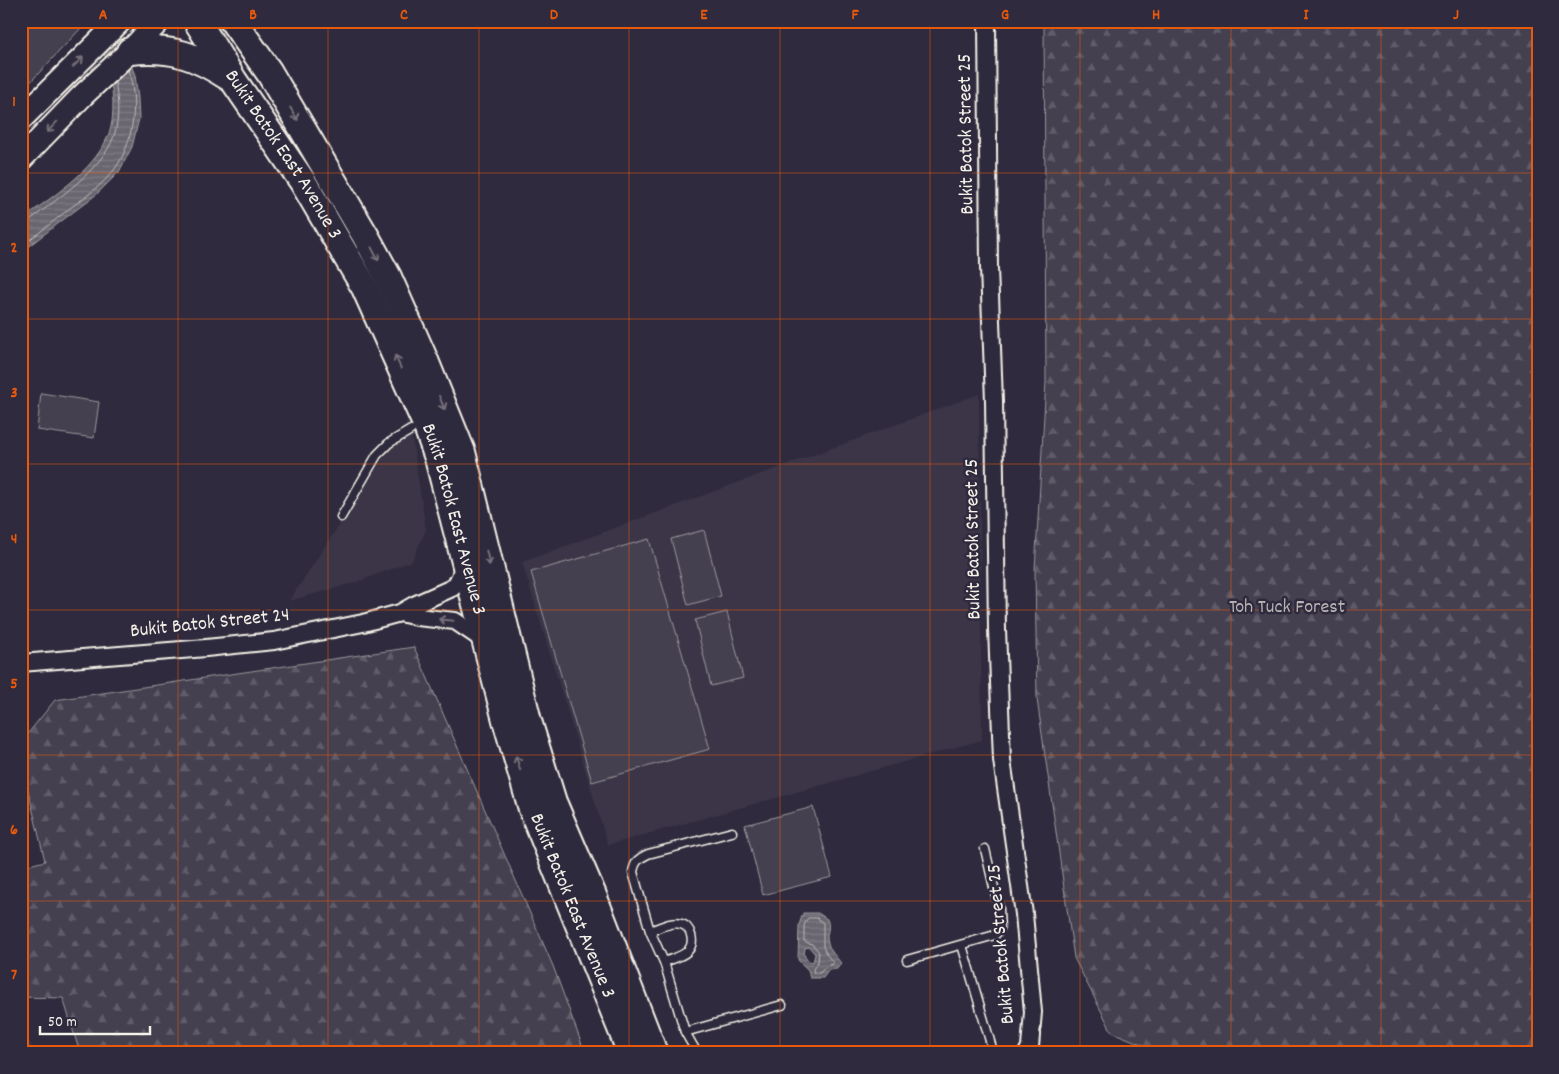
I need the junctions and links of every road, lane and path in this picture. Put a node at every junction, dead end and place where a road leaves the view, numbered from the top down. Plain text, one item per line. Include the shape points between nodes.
1 (159, 21) edge
2 (197, 21) edge
3 (233, 21) edge
4 (987, 21) edge
5 (118, 23) edge
6 (248, 33) edge
7 (129, 52) junction
8 (234, 81) junction
9 (21, 119) edge
10 (21, 159) edge
11 (410, 430) dead end
12 (341, 517) dead end
13 (464, 558) junction
14 (400, 613) junction
15 (486, 642) junction
16 (21, 663) edge
17 (732, 832) dead end
18 (985, 849) dead end
19 (650, 931) junction
20 (962, 945) junction
21 (908, 960) dead end
22 (664, 962) junction
23 (782, 1005) dead end
24 (685, 1032) junction
25 (631, 1053) edge
26 (654, 1053) edge
27 (698, 1053) edge
28 (992, 1053) edge
29 (1027, 1053) edge

1 - 7 main road
2 - 8 main road, Bukit Batok East Avenue 3
3 - 6 main road, Bukit Batok East Avenue 3
4 - 29 street, Bukit Batok Street 25 via 989,268 1000,723 1033,1012
9 -> 5 main road
6 -> 26 main road, Bukit Batok East Avenue 3 via 388,277 449,419 462,452 528,721 553,802
7 - 8 main road via 162,50 192,56
7 -> 10 main road
13 -> 8 main road, Bukit Batok East Avenue 3 via 426,424 365,288 303,182
11 - 12 lane via 377,455
13 - 14 street, Bukit Batok Street 24 via 456,585
13 - 15 main road, Bukit Batok East Avenue 3
15 -> 14 street, Bukit Batok Street 24 via 455,621
14 - 16 street, Bukit Batok Street 24 via 274,641
25 -> 15 main road, Bukit Batok East Avenue 3 via 532,809
17 - 19 lane via 648,854 634,864 633,872
18 - 20 lane via 999,910 1000,929 995,935
19 - 22 lane
19 - 22 lane via 670,924 686,926 690,931 693,941 687,952
20 - 21 lane
20 - 28 lane
22 - 24 lane
23 - 24 lane
24 - 27 lane

